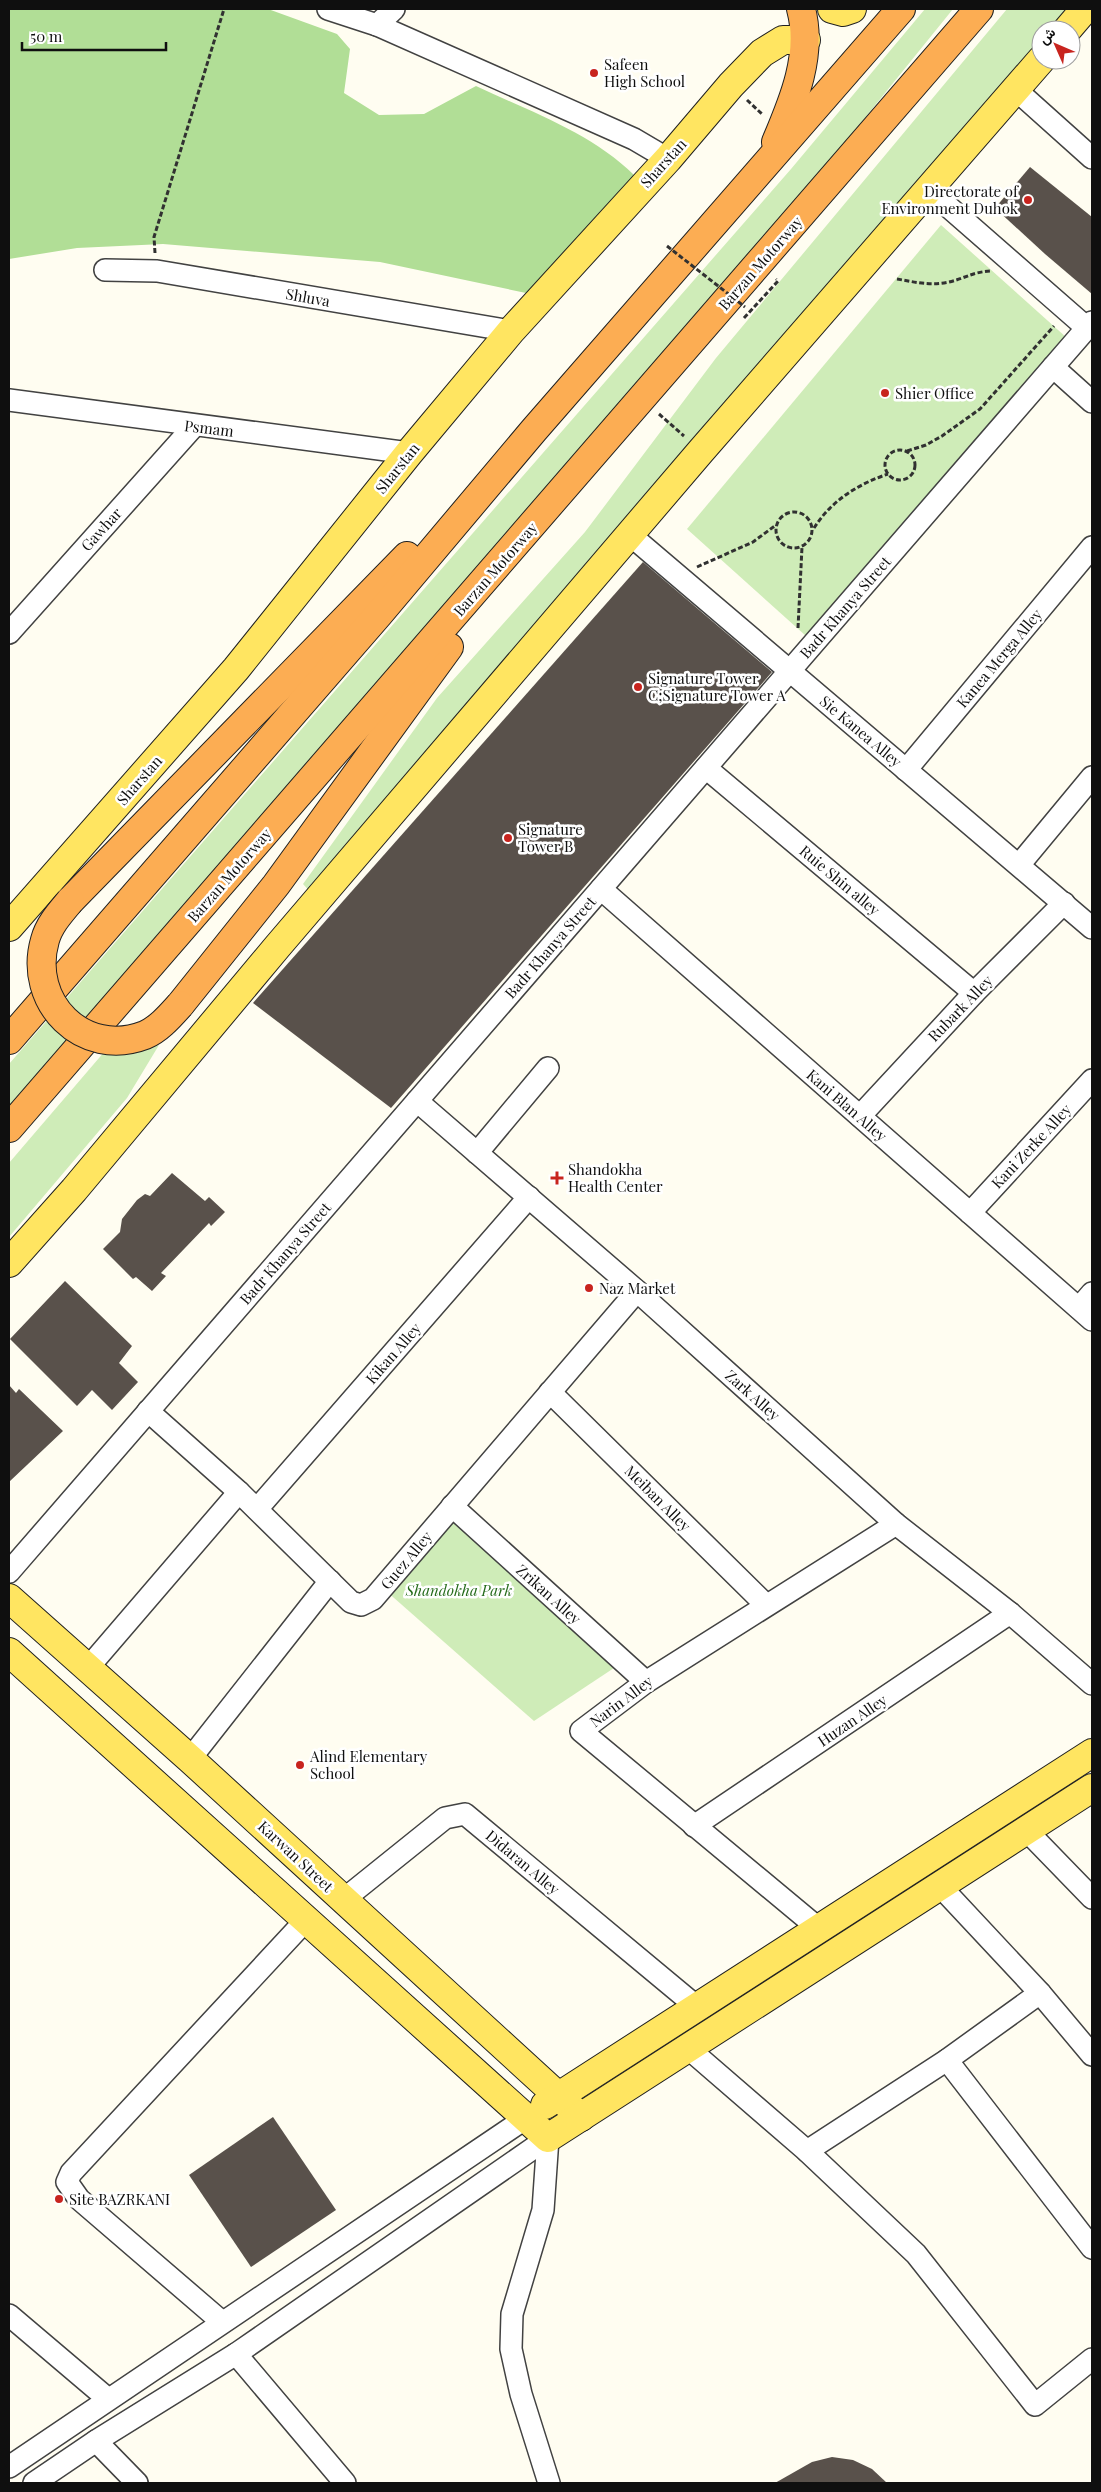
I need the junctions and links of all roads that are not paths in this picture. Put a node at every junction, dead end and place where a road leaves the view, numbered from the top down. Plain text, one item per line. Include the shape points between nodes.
1 (328, 9) edge
2 (394, 9) edge
3 (801, 9) edge
4 (832, 9) edge
5 (852, 9) edge
6 (901, 9) edge
7 (979, 9) edge
8 (1085, 9) edge
9 (1075, 20) edge
10 (377, 25) junction
11 (806, 40) junction
12 (1032, 70) edge
13 (1016, 89) junction
14 (1092, 158) edge
15 (668, 159) junction
16 (764, 166) junction
17 (928, 189) junction
18 (105, 270) dead end
19 (1090, 325) edge
20 (511, 331) junction
21 (1053, 367) junction
22 (1092, 402) edge
23 (11, 404) edge
24 (194, 426) junction
25 (534, 430) junction
26 (409, 453) junction
27 (583, 468) junction
28 (630, 534) junction
29 (1092, 547) edge
30 (9, 633) edge
31 (790, 671) junction
32 (706, 768) junction
33 (906, 770) junction
34 (1092, 777) edge
35 (1019, 866) junction
36 (601, 889) junction
37 (1064, 903) junction
38 (9, 927) edge
39 (1092, 928) edge
40 (974, 993) junction
41 (9, 1040) edge
42 (548, 1068) dead end
43 (1092, 1080) edge
44 (417, 1101) junction
45 (860, 1116) junction
46 (9, 1128) edge
47 (477, 1152) junction
48 (528, 1198) junction
49 (970, 1213) junction
50 (9, 1262) edge
51 (637, 1291) junction
52 (1088, 1307) edge
53 (550, 1392) junction
54 (148, 1412) junction
55 (239, 1492) junction
56 (452, 1506) junction
57 (257, 1509) junction
58 (896, 1524) junction
59 (9, 1572) edge
60 (330, 1581) junction
61 (9, 1598) edge
62 (765, 1604) junction
63 (1010, 1613) junction
64 (9, 1652) edge
65 (87, 1669) junction
66 (646, 1682) junction
67 (1092, 1684) edge
68 (1092, 1753) edge
69 (190, 1759) junction
70 (1092, 1788) edge
71 (694, 1826) junction
72 (1026, 1830) junction
73 (940, 1886) junction
74 (1092, 1898) edge
75 (344, 1900) junction
76 (306, 1920) junction
77 (818, 1928) junction
78 (1040, 1993) junction
79 (697, 2007) junction
80 (689, 2048) junction
81 (1092, 2055) edge
82 (947, 2060) junction
83 (559, 2096) junction
84 (581, 2117) junction
85 (526, 2118) junction
86 (548, 2138) junction
87 (807, 2151) junction
88 (1092, 2248) edge
89 (9, 2314) edge
90 (222, 2322) junction
91 (236, 2354) junction
92 (1092, 2359) edge
93 (108, 2399) junction
94 (96, 2441) junction
95 (9, 2467) edge
96 (34, 2483) edge
97 (137, 2483) edge
98 (346, 2483) edge
99 (549, 2483) edge

1 - 10 street
2 - 10 street
3 - 11 highway
4 - 5 main road via 843,12
6 - 16 highway
7 - 27 highway, Barzan Motorway
8 - 9 main road
10 - 15 street via 634,139
11 - 15 main road, Sharstan via 783,40 762,53
11 - 16 highway via 796,93
12 - 13 main road
13 - 14 street
13 - 17 main road
15 - 20 main road, Sharstan
16 - 25 highway
17 - 19 street
17 - 28 main road
18 - 20 street, Shluva via 157,271
19 - 21 street, Badr Khanya Street
20 - 26 main road, Sharstan
21 - 22 street
21 - 31 street, Badr Khanya Street
23 - 24 street, Psmam
24 - 26 street, Psmam
24 - 30 street, Gawhar
25 - 27 highway, bridge via 329,634 56,918 45,938 41,961 44,987 54,1009 72,1027 93,1037 119,1041 146,1034 167,1020 180,1006 276,885
25 - 41 highway via 379,614
26 - 38 main road, Sharstan via 236,669
27 - 46 highway, Barzan Motorway
28 - 31 street, Sie Kanea Alley
28 - 50 main road via 74,1190
29 - 33 street, Kanea Merga Alley
31 - 32 street, Badr Khanya Street
31 - 33 street, Sie Kanea Alley
32 - 36 street, Badr Khanya Street
32 - 40 street, Ruie Shin alley
33 - 35 street, Sie Kanea Alley
34 - 35 street
35 - 37 street, Sie Kanea Alley
36 - 44 street, Badr Khanya Street
36 - 45 street, Kani Blan Alley
37 - 39 street, Sie Kanea Alley
37 - 40 street, Rubark Alley
40 - 45 street, Rubark Alley
42 - 47 street
43 - 49 street, Kani Zerke Alley
44 - 47 street, Zark Alley
44 - 54 street, Badr Khanya Street
45 - 49 street, Kani Blan Alley
47 - 48 street, Zark Alley
48 - 51 street, Zark Alley
48 - 57 street, Kikan Alley
49 - 52 street, Kani Blan Alley
51 - 53 street, Guez Alley
51 - 58 street, Zark Alley
53 - 56 street, Guez Alley
53 - 62 street, Meiban Alley
54 - 55 street, Guez Alley
54 - 59 street, Badr Khanya Street
55 - 57 street, Guez Alley
55 - 65 street
56 - 60 street, Guez Alley via 373,1599 361,1605 351,1602
56 - 66 street, Zrikan Alley
57 - 60 street, Guez Alley
58 - 62 street, Narin Alley
58 - 63 street, Zark Alley
60 - 69 street
61 - 65 main road, Karwan Street
62 - 66 street, Narin Alley
63 - 67 street, Zark Alley
63 - 71 street, Huzan Alley
64 - 76 main road
65 - 69 main road, Karwan Street
66 - 71 street, Narin Alley via 581,1731
68 - 77 main road
69 - 75 main road, Karwan Street
70 - 72 main road
71 - 77 street, Narin Alley
72 - 73 main road
72 - 74 street
73 - 78 street
73 - 80 main road
75 - 79 street, Didaran Alley via 445,1818 466,1814
75 - 83 main road, Karwan Street
76 - 85 main road
76 - 90 street via 70,2173 67,2182 79,2199
77 - 79 main road
78 - 81 street
78 - 82 street
79 - 83 main road
80 - 84 main road
80 - 87 street
82 - 87 street
82 - 88 street
83 - 84 main road, Karwan Street
83 - 85 main road
84 - 86 main road
85 - 86 main road
85 - 90 street
86 - 91 street
86 - 99 street via 543,2210 512,2314 511,2349 521,2394
87 - 92 street via 916,2254 1035,2405
89 - 93 street
90 - 93 street
91 - 94 street
91 - 98 street
93 - 95 street
94 - 96 street
94 - 97 street

